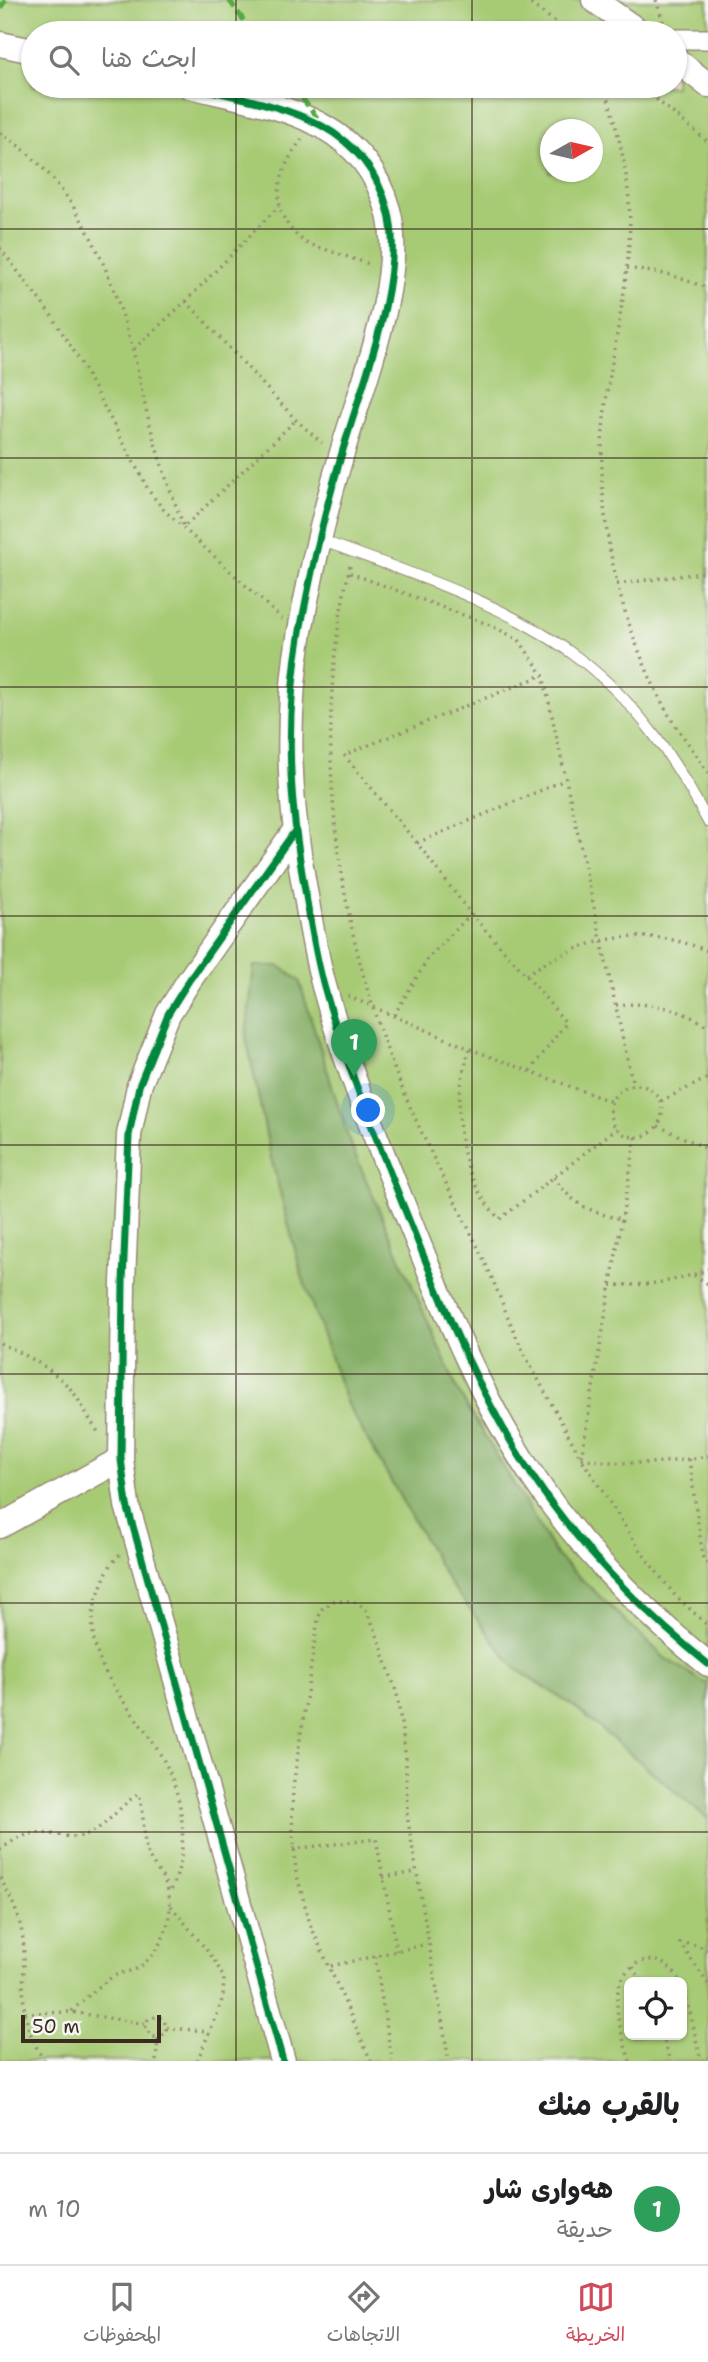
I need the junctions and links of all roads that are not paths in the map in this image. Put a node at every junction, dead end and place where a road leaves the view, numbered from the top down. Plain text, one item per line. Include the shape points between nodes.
1 (594, 0) edge
2 (624, 21) edge
3 (687, 39) edge
4 (708, 39) edge
5 (0, 44) edge
6 (21, 48) edge
7 (687, 68) edge
8 (708, 85) edge
9 (238, 98) edge
10 (318, 538) junction
11 (708, 822) edge
12 (294, 832) junction
13 (121, 1459) junction
14 (0, 1526) edge
15 (708, 1664) edge
16 (282, 2061) edge

1 - 2 street
3 - 4 street
5 - 6 street
7 - 8 street
9 - 10 street via 295,112 338,134 374,177 393,236 388,295
10 - 11 lane via 483,603 578,657 659,740
10 - 12 street via 299,636 290,718
12 - 13 street via 168,1014 139,1086 128,1148
12 - 15 street via 324,986 351,1068 454,1332 484,1396 535,1480 584,1546 636,1602
13 - 14 street
13 - 16 street via 127,1505

